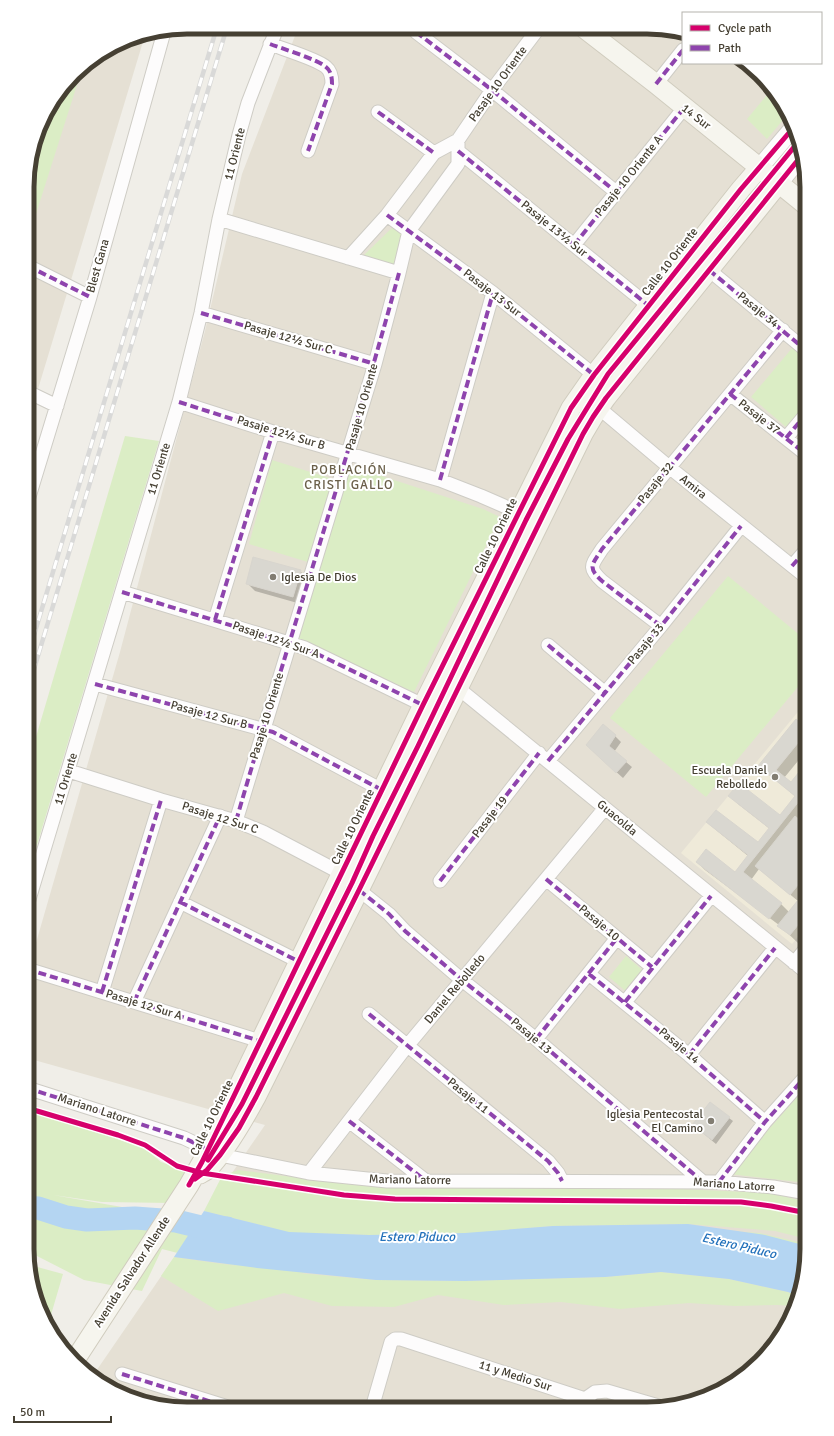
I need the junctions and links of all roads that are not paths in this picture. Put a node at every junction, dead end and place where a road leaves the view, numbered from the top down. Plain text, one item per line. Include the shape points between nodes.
1 (274, 34) edge
2 (419, 34) edge
3 (534, 34) edge
4 (590, 34) edge
5 (163, 36) edge
6 (270, 44) junction
7 (682, 51) edge
8 (656, 84) junction
9 (492, 90) junction
10 (684, 108) junction
11 (378, 112) dead end
12 (789, 132) edge
13 (458, 145) junction
14 (308, 151) dead end
15 (434, 153) junction
16 (798, 160) edge
17 (760, 167) junction
18 (779, 183) junction
19 (616, 192) junction
20 (800, 200) edge
21 (387, 215) junction
22 (220, 219) junction
23 (409, 231) junction
24 (574, 245) junction
25 (348, 258) junction
26 (34, 269) edge
27 (709, 270) junction
28 (399, 273) junction
29 (493, 293) junction
30 (90, 297) junction
31 (649, 306) junction
32 (201, 313) junction
33 (783, 330) junction
34 (800, 345) edge
35 (375, 364) junction
36 (594, 375) junction
37 (730, 394) junction
38 (34, 395) edge
39 (578, 397) junction
40 (179, 402) junction
41 (57, 406) junction
42 (599, 408) junction
43 (800, 421) edge
44 (273, 432) junction
45 (786, 438) junction
46 (800, 449) edge
47 (348, 453) junction
48 (669, 467) junction
49 (440, 480) junction
50 (34, 481) edge
51 (517, 515) junction
52 (538, 526) junction
53 (741, 526) junction
54 (800, 557) edge
55 (792, 566) junction
56 (800, 572) edge
57 (122, 592) junction
58 (215, 620) junction
59 (661, 626) junction
60 (290, 642) junction
61 (548, 645) dead end
62 (95, 684) junction
63 (458, 688) junction
64 (605, 693) junction
65 (423, 705) junction
66 (263, 729) junction
67 (543, 757) junction
68 (69, 771) junction
69 (382, 790) junction
70 (161, 800) junction
71 (605, 808) junction
72 (220, 816) junction
73 (236, 821) junction
74 (342, 873) junction
75 (546, 879) junction
76 (440, 881) dead end
77 (34, 884) edge
78 (359, 890) junction
79 (711, 896) junction
80 (180, 902) junction
81 (617, 938) junction
82 (775, 948) junction
83 (800, 956) edge
84 (298, 961) junction
85 (794, 963) junction
86 (652, 968) junction
87 (800, 968) edge
88 (34, 971) edge
89 (589, 974) junction
90 (462, 980) junction
91 (102, 992) junction
92 (134, 1002) junction
93 (625, 1002) junction
94 (369, 1014) dead end
95 (536, 1038) junction
96 (260, 1041) junction
97 (408, 1046) junction
98 (689, 1055) junction
99 (800, 1083) edge
100 (34, 1090) edge
101 (349, 1121) junction
102 (765, 1122) junction
103 (214, 1152) junction
104 (309, 1173) junction
105 (426, 1181) junction
106 (562, 1181) junction
107 (703, 1182) junction
108 (719, 1182) junction
109 (189, 1185) joint
110 (800, 1193) edge
111 (78, 1356) edge
112 (122, 1374) dead end
113 (212, 1402) edge
114 (374, 1402) edge
115 (578, 1402) edge
116 (586, 1402) edge
117 (647, 1402) edge

1 - 6 street, 11 Oriente
2 - 9 street
3 - 9 street, Pasaje 10 Oriente
4 - 8 main road, 14 Sur
5 - 30 street, Blest Gana
6 - 14 street via 321,63 332,77 332,84
6 - 22 street, 11 Oriente via 248,103
7 - 8 street
8 - 10 main road, 14 Sur
9 - 13 street, Pasaje 10 Oriente
9 - 19 street
10 - 17 main road, 14 Sur
10 - 19 street, Pasaje 10 Oriente A
11 - 15 street
12 - 17 street, Calle 10 Oriente
13 - 15 street, Pasaje 10 Oriente
13 - 23 street, Pasaje 10 Oriente via 458,164
13 - 24 street, Pasaje 13½ Sur
15 - 21 street, Pasaje 10 Oriente
16 - 18 street, Calle 10 Oriente
17 - 18 main road, 14 Sur
17 - 31 main road, Calle 10 Oriente
18 - 20 main road, 14 Sur
18 - 27 main road, Calle 10 Oriente
19 - 24 street, Pasaje 10 Oriente A
21 - 23 street, Pasaje 13 Sur
21 - 25 street, Pasaje 10 Oriente
22 - 25 street
22 - 32 street, 11 Oriente
23 - 28 street, Pasaje 10 Oriente
23 - 29 street, Pasaje 13 Sur
24 - 31 street, Pasaje 13½ Sur
25 - 28 street
26 - 30 street
27 - 33 street, Pasaje 34
27 - 42 main road, Calle 10 Oriente
28 - 35 street, Pasaje 10 Oriente
29 - 36 street, Pasaje 13 Sur
29 - 49 street
30 - 41 street, Blest Gana
31 - 36 main road, Calle 10 Oriente
32 - 35 street, Pasaje 12½ Sur C
32 - 40 street, 11 Oriente
33 - 34 street, Pasaje 34
33 - 37 street, Pasaje 32
35 - 47 street, Pasaje 10 Oriente
36 - 39 main road, Calle 10 Oriente
37 - 45 street, Pasaje 37
37 - 48 street, Pasaje 32
38 - 41 street
39 - 42 street, Amira
39 - 51 main road, Calle 10 Oriente
40 - 44 street, Pasaje 12½ Sur B
40 - 57 street, 11 Oriente
41 - 50 street, Blest Gana
42 - 48 street, Amira
42 - 52 main road, Calle 10 Oriente via 583,434
43 - 45 street
44 - 47 street, Pasaje 12½ Sur B
44 - 58 street
45 - 46 street, Pasaje 37
47 - 49 street, Pasaje 12½ Sur B
47 - 60 street, Pasaje 10 Oriente
48 - 53 street, Amira
48 - 59 street, Pasaje 32 via 602,549 591,568 610,589
49 - 51 street, Pasaje 12½ Sur B via 504,506
51 - 52 street, Pasaje 12½ Sur B
51 - 65 main road, Calle 10 Oriente
52 - 63 main road, Calle 10 Oriente
53 - 55 street, Amira
53 - 59 street, Pasaje 33
54 - 55 street
55 - 56 street, Amira
57 - 58 street, Pasaje 12½ Sur A
57 - 62 street, 11 Oriente
58 - 60 street, Pasaje 12½ Sur A
59 - 64 street, Pasaje 33
60 - 65 street, Pasaje 12½ Sur A
60 - 66 street, Pasaje 10 Oriente
61 - 64 street
62 - 66 street, Pasaje 12 Sur B
62 - 68 street, 11 Oriente
63 - 65 street via 440,701
63 - 67 street, Guacolda
63 - 78 main road, Calle 10 Oriente
64 - 67 street, Pasaje 33
65 - 69 main road, Calle 10 Oriente
66 - 69 street, Pasaje 12 Sur B via 282,736
66 - 73 street, Pasaje 10 Oriente
67 - 71 street, Guacolda
67 - 76 street, Pasaje 19
68 - 70 street, Pasaje 12 Sur C
68 - 77 street, 11 Oriente
69 - 74 main road, Calle 10 Oriente
70 - 72 street, Pasaje 12 Sur C
70 - 91 street
71 - 75 street, Daniel Rebolledo
71 - 79 street, Guacolda
72 - 73 street, Pasaje 12 Sur C
72 - 80 street
73 - 74 street, Pasaje 12 Sur C via 263,832
74 - 78 street, Pasaje 12 Sur C
74 - 84 main road, Calle 10 Oriente
75 - 81 street, Pasaje 10
75 - 90 street, Daniel Rebolledo
78 - 90 street, Pasaje 13
78 - 103 main road, Calle 10 Oriente via 253,1102 238,1128
79 - 82 street, Guacolda
79 - 86 street
80 - 84 street
80 - 92 street
81 - 86 street, Pasaje 10
81 - 89 street
82 - 85 street, Guacolda
82 - 98 street
83 - 85 street
84 - 96 main road, Calle 10 Oriente
85 - 87 street, Guacolda
86 - 93 street
88 - 91 street, Pasaje 12 Sur A
89 - 93 street, Pasaje 14
89 - 95 street
90 - 95 street, Pasaje 13
90 - 97 street, Daniel Rebolledo
91 - 92 street, Pasaje 12 Sur A
92 - 96 street, Pasaje 12 Sur A
93 - 98 street, Pasaje 14
94 - 97 street, Pasaje 11
95 - 107 street, Pasaje 13
96 - 103 main road, Calle 10 Oriente
97 - 101 street, Daniel Rebolledo
97 - 106 street, Pasaje 11 via 548,1161
98 - 102 street, Pasaje 14
99 - 102 street
100 - 103 street, Mariano Latorre via 184,1138
101 - 104 street, Daniel Rebolledo
101 - 105 street
102 - 108 street
103 - 104 street, Mariano Latorre
103 - 109 main road, Calle 10 Oriente via 207,1170
104 - 105 street, Mariano Latorre via 379,1180
105 - 106 street, Mariano Latorre
106 - 107 street, Mariano Latorre
107 - 108 street, Mariano Latorre
108 - 110 street, Mariano Latorre via 774,1187
109 - 111 main road, Avenida Salvador Allende
112 - 113 street
114 - 115 street, 11 y Medio Sur via 391,1342 401,1339
116 - 117 street, 11 y Medio Sur via 595,1392 607,1391

